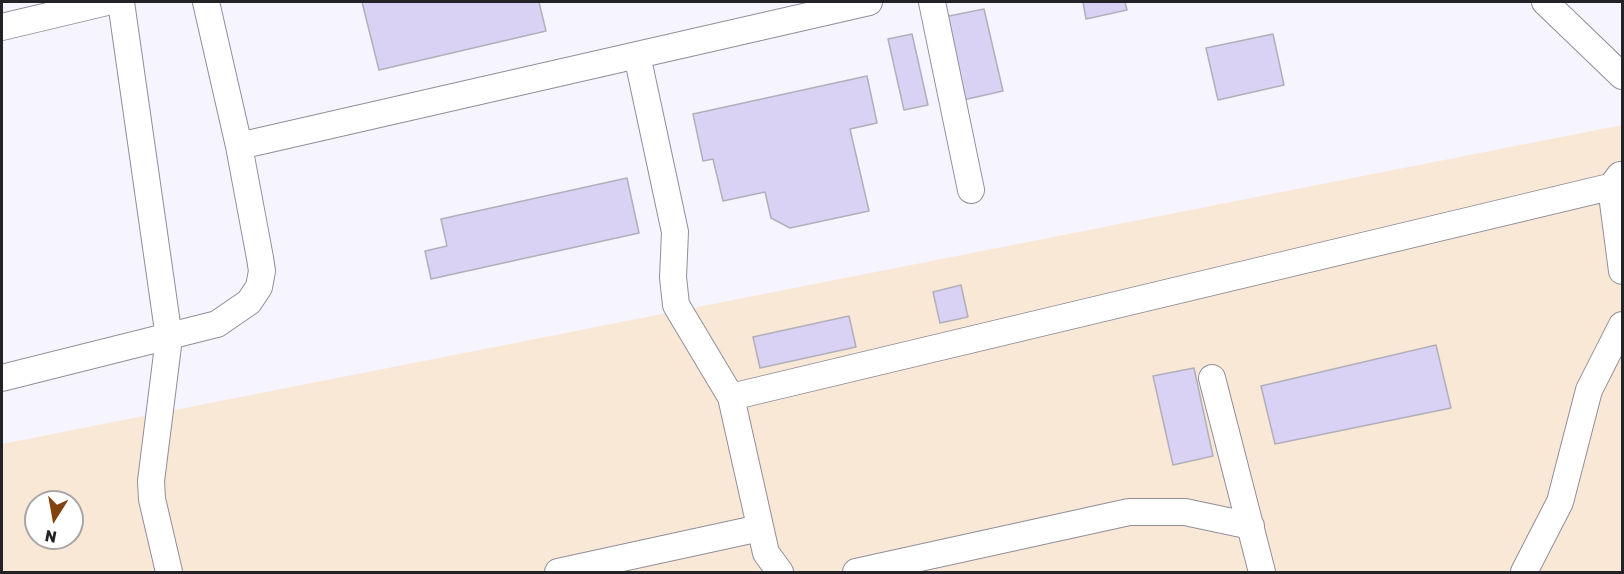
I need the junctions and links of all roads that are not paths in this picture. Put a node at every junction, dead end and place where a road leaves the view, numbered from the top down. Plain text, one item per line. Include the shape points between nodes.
1 (107, 2) edge
2 (121, 2) edge
3 (206, 2) edge
4 (869, 2) edge
5 (932, 2) edge
6 (1545, 2) edge
7 (2, 27) edge
8 (637, 55) junction
9 (1623, 76) edge
10 (239, 146) junction
11 (1619, 181) edge
12 (971, 190) dead end
13 (1623, 272) edge
14 (1623, 325) edge
15 (169, 338) junction
16 (2, 378) edge
17 (1212, 378) dead end
18 (730, 397) junction
19 (1251, 526) junction
20 (760, 528) junction
21 (169, 573) edge
22 (558, 573) edge
23 (780, 573) edge
24 (856, 573) edge
25 (1262, 573) edge
26 (1524, 573) edge

1 - 7 lane
2 - 15 lane
3 - 10 lane
4 - 8 lane
5 - 12 lane
6 - 9 lane
8 - 10 lane
8 - 18 lane via 675,232 676,305
10 - 15 lane via 262,271 258,287 234,315
11 - 13 lane
11 - 18 lane
14 - 26 lane via 1589,390 1560,502
15 - 16 lane
15 - 21 lane via 151,481
17 - 19 lane
18 - 20 lane
19 - 24 lane via 1185,512 1129,512
19 - 25 lane
20 - 22 lane
20 - 23 lane via 766,553

